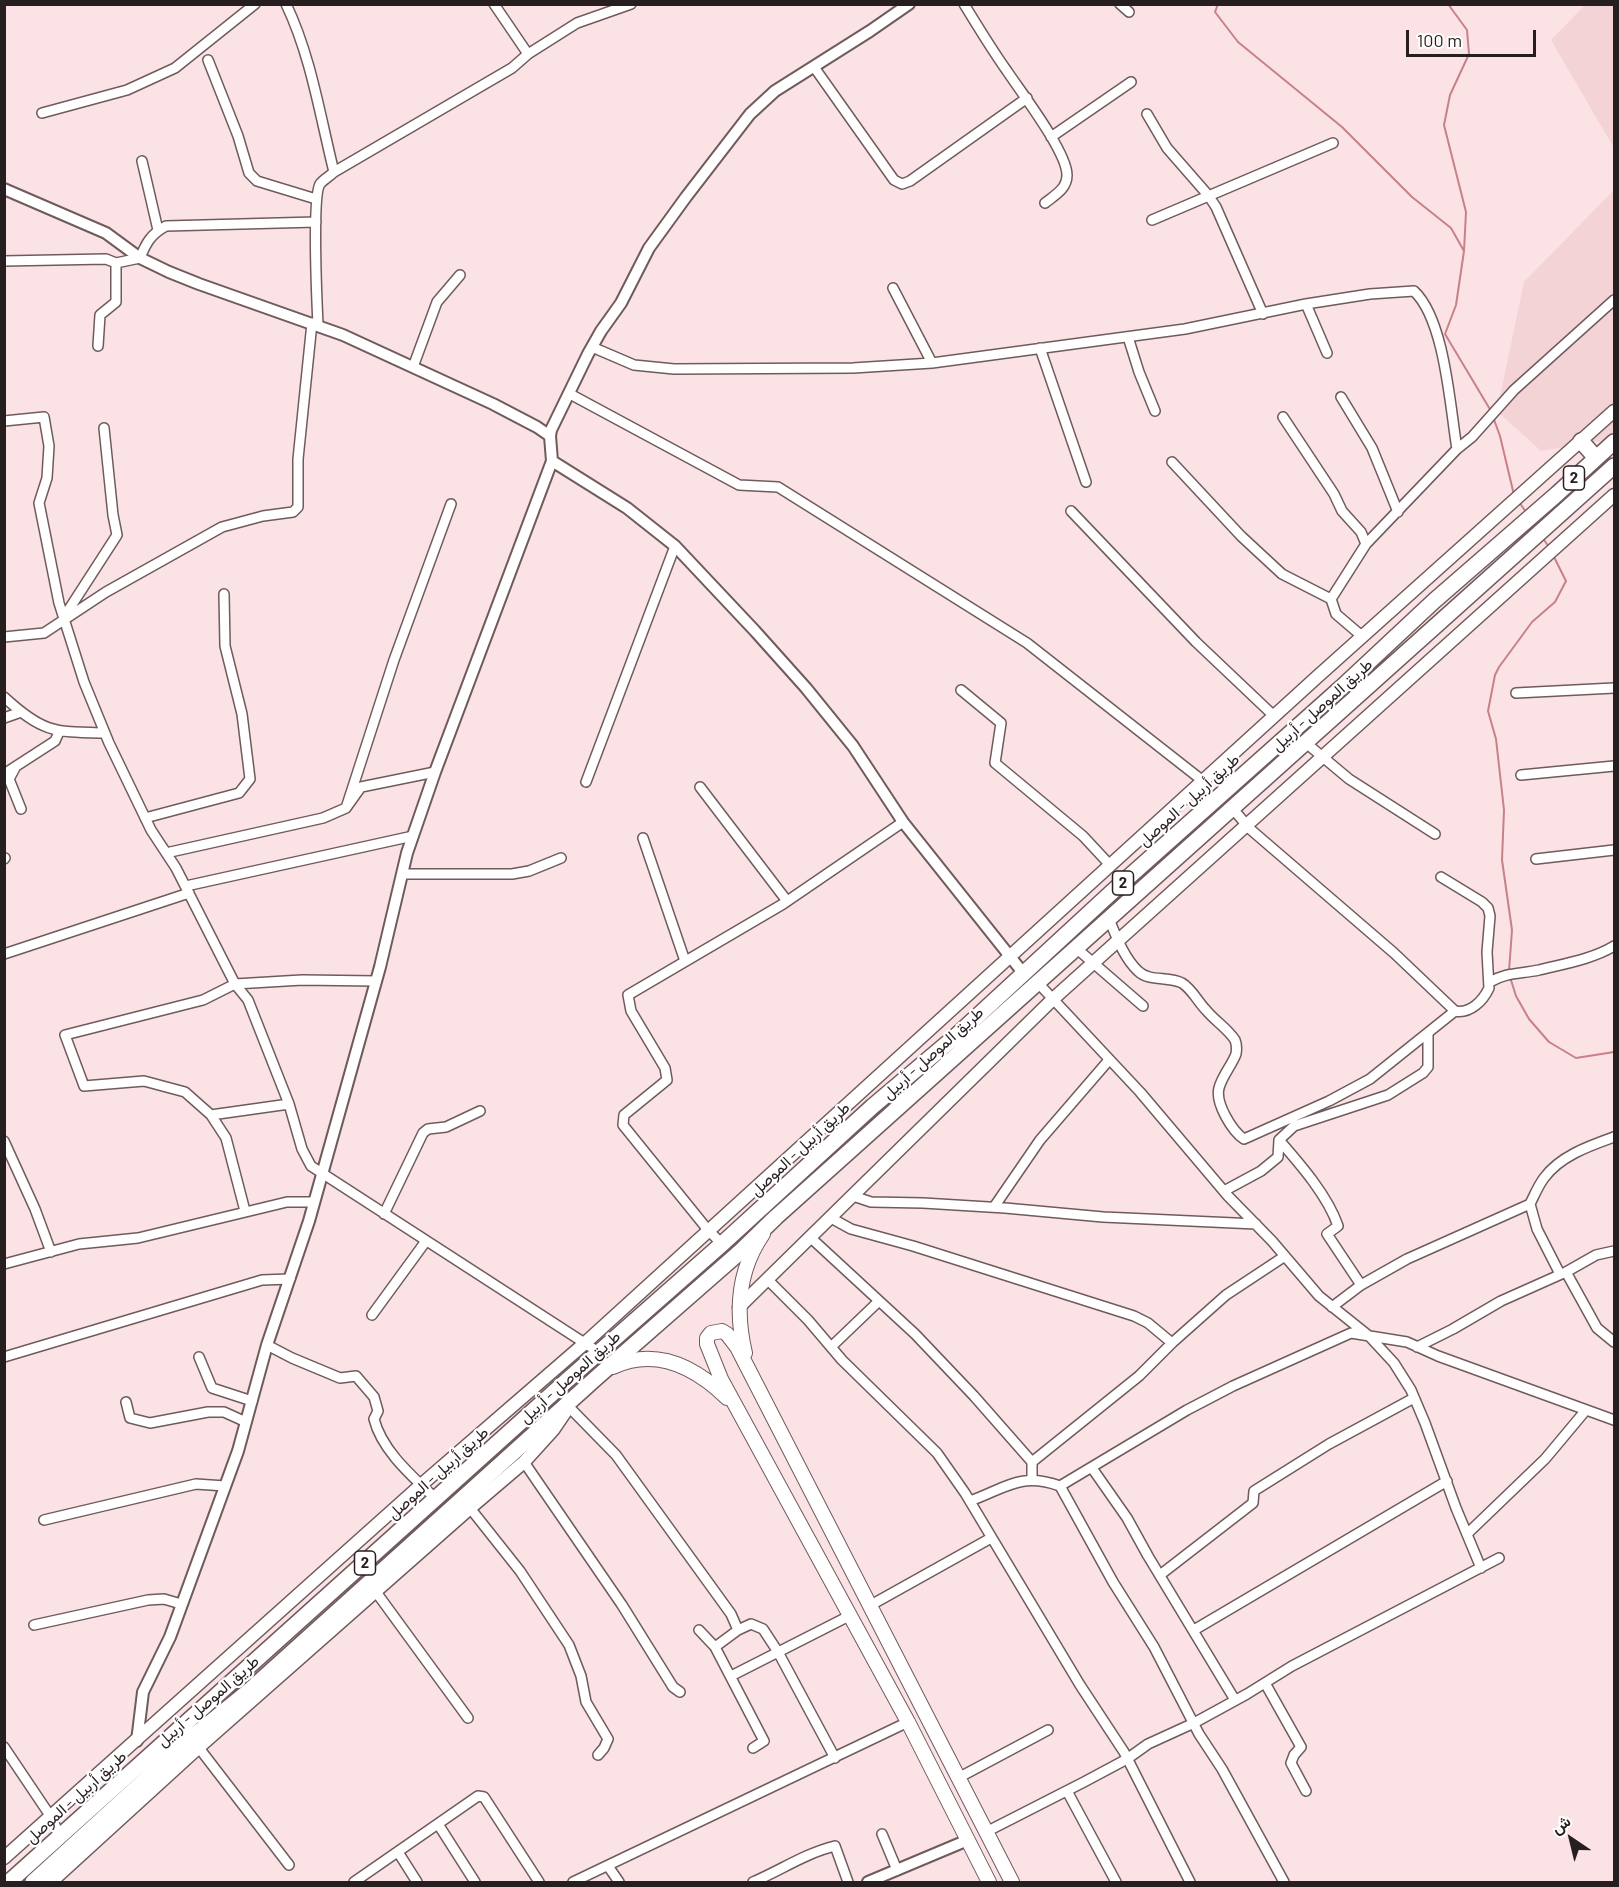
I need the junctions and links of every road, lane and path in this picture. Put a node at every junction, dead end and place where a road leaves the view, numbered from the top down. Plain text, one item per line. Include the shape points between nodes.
1 (255, 4) edge
2 (286, 4) edge
3 (494, 4) edge
4 (909, 4) edge
5 (964, 4) edge
6 (1120, 4) edge
7 (630, 5) edge
8 (1128, 12) dead end
9 (528, 54) junction
10 (208, 60) dead end
11 (814, 67) junction
12 (1131, 82) dead end
13 (1027, 98) junction
14 (42, 113) dead end
15 (1147, 114) dead end
16 (1051, 137) junction
17 (1333, 143) dead end
18 (142, 161) dead end
19 (334, 172) junction
20 (4, 189) edge
21 (1208, 195) junction
22 (316, 199) junction
23 (1045, 203) dead end
24 (1152, 220) dead end
25 (316, 222) junction
26 (158, 230) junction
27 (140, 258) junction
28 (4, 261) edge
29 (116, 262) junction
30 (460, 275) dead end
31 (892, 288) dead end
32 (1614, 300) edge
33 (1306, 304) junction
34 (1263, 314) junction
35 (315, 324) junction
36 (1128, 337) junction
37 (98, 346) dead end
38 (592, 347) junction
39 (1040, 348) junction
40 (1327, 353) dead end
41 (932, 363) junction
42 (413, 367) junction
43 (570, 394) junction
44 (1341, 397) dead end
45 (1155, 411) dead end
46 (1614, 411) edge
47 (1283, 417) dead end
48 (4, 421) edge
49 (104, 428) dead end
50 (550, 436) junction
51 (1581, 441) junction
52 (1614, 442) edge
53 (1457, 449) junction
54 (1596, 458) junction
55 (552, 461) junction
56 (1172, 462) dead end
57 (1612, 474) edge
58 (1086, 482) dead end
59 (1614, 495) edge
60 (452, 504) dead end
61 (1071, 511) dead end
62 (1398, 512) junction
63 (1366, 544) junction
64 (675, 546) junction
65 (224, 594) dead end
66 (1331, 598) junction
67 (64, 619) junction
68 (4, 637) edge
69 (1363, 637) junction
70 (1614, 688) edge
71 (961, 690) dead end
72 (1516, 693) dead end
73 (4, 697) edge
74 (21, 712) junction
75 (1274, 716) junction
76 (4, 718) edge
77 (59, 732) junction
78 (105, 733) junction
79 (1306, 743) junction
80 (1323, 758) junction
81 (1614, 766) edge
82 (15, 768) junction
83 (435, 772) junction
84 (4, 774) edge
85 (1521, 775) dead end
86 (1203, 781) junction
87 (586, 782) dead end
88 (700, 787) dead end
89 (21, 808) dead end
90 (346, 808) junction
91 (1233, 809) junction
92 (146, 818) junction
93 (903, 822) junction
94 (1247, 826) junction
95 (1435, 834) dead end
96 (413, 836) junction
97 (643, 838) dead end
98 (1614, 850) edge
99 (166, 853) junction
100 (561, 858) dead end
101 (1536, 859) dead end
102 (1110, 865) junction
103 (402, 874) junction
104 (1441, 877) dead end
105 (187, 889) junction
106 (787, 901) junction
107 (1109, 919) junction
108 (1118, 941) junction
109 (1076, 948) junction
110 (1614, 950) edge
111 (4, 954) edge
112 (1009, 957) junction
113 (685, 961) junction
114 (1094, 963) junction
115 (1024, 974) junction
116 (376, 981) junction
117 (1490, 982) junction
118 (1038, 983) junction
119 (235, 984) junction
120 (1053, 999) junction
121 (1143, 1006) dead end
122 (1455, 1011) junction
123 (1428, 1034) junction
124 (1108, 1060) junction
125 (289, 1104) junction
126 (480, 1111) dead end
127 (212, 1115) junction
128 (1614, 1137) edge
129 (1279, 1140) junction
130 (4, 1141) edge
131 (322, 1175) junction
132 (1224, 1191) junction
133 (853, 1196) junction
134 (314, 1202) junction
135 (1530, 1204) junction
136 (994, 1207) junction
137 (245, 1211) junction
138 (384, 1214) junction
139 (776, 1218) junction
140 (831, 1218) junction
141 (1256, 1224) junction
142 (708, 1230) junction
143 (811, 1238) junction
144 (426, 1241) junction
145 (722, 1244) junction
146 (1614, 1251) edge
147 (51, 1252) junction
148 (1285, 1256) junction
149 (4, 1264) edge
150 (1563, 1273) junction
151 (290, 1279) junction
152 (767, 1279) junction
153 (1361, 1285) junction
154 (879, 1300) junction
155 (739, 1306) junction
156 (1332, 1307) junction
157 (372, 1315) dead end
158 (1369, 1336) junction
159 (1614, 1342) edge
160 (1172, 1343) junction
161 (584, 1344) junction
162 (267, 1345) junction
163 (831, 1347) junction
164 (1418, 1347) junction
165 (600, 1353) junction
166 (4, 1357) edge
167 (199, 1357) dead end
168 (751, 1372) junction
169 (596, 1378) junction
170 (579, 1393) junction
171 (1414, 1398) junction
172 (252, 1401) junction
173 (126, 1402) dead end
174 (569, 1407) junction
175 (737, 1409) junction
176 (1586, 1410) junction
177 (1614, 1420) edge
178 (246, 1422) junction
179 (524, 1462) junction
180 (1032, 1462) junction
181 (1092, 1468) junction
182 (1032, 1480) junction
183 (1447, 1481) junction
184 (421, 1485) junction
185 (225, 1486) junction
186 (1060, 1486) junction
187 (436, 1499) junction
188 (970, 1501) junction
189 (470, 1508) junction
190 (44, 1520) dead end
191 (1467, 1534) junction
192 (991, 1538) junction
193 (1499, 1558) dead end
194 (1481, 1568) junction
195 (1160, 1575) junction
196 (376, 1592) junction
197 (181, 1604) junction
198 (871, 1605) junction
199 (851, 1615) junction
200 (34, 1625) dead end
201 (699, 1630) dead end
202 (738, 1630) junction
203 (1194, 1630) junction
204 (715, 1647) junction
205 (778, 1652) junction
206 (731, 1676) junction
207 (236, 1678) junction
208 (1264, 1683) junction
209 (250, 1690) junction
210 (680, 1692) dead end
211 (1235, 1700) junction
212 (468, 1718) dead end
213 (908, 1722) junction
214 (1194, 1723) junction
215 (1048, 1730) dead end
216 (137, 1741) junction
217 (195, 1743) junction
218 (4, 1747) edge
219 (753, 1748) dead end
220 (598, 1755) dead end
221 (835, 1758) junction
222 (1127, 1759) junction
223 (958, 1778) junction
224 (1067, 1791) junction
225 (1306, 1791) dead end
226 (51, 1817) junction
227 (438, 1824) junction
228 (986, 1832) junction
229 (882, 1834) dead end
230 (60, 1836) junction
231 (968, 1840) junction
232 (398, 1852) junction
233 (4, 1858) edge
234 (289, 1865) dead end
235 (608, 1866) junction
236 (897, 1870) junction
237 (360, 1881) edge
238 (9, 1882) edge
239 (33, 1882) edge
240 (51, 1882) edge
241 (417, 1882) edge
242 (475, 1882) edge
243 (539, 1882) edge
244 (573, 1882) edge
245 (619, 1882) edge
246 (753, 1882) edge
247 (848, 1882) edge
248 (868, 1882) edge
249 (989, 1882) edge
250 (1012, 1882) edge
251 (1116, 1882) edge
252 (1190, 1882) edge
253 (1284, 1882) edge

1 - 14 street via 175,68 127,90
2 - 19 street via 309,71
3 - 9 street
4 - 11 street
5 - 13 street
6 - 8 street
7 - 9 street via 578,23
9 - 19 street via 502,74
10 - 22 street via 249,173 257,181
11 - 13 street via 894,180 902,184
11 - 38 street via 776,91 750,114 658,234
12 - 16 street
13 - 16 street
15 - 21 street via 1167,148
16 - 23 street via 1068,176 1065,187
17 - 21 street
18 - 26 street
19 - 22 street via 319,185
20 - 27 street via 106,233
21 - 24 street
21 - 34 street
22 - 25 street
25 - 26 street via 166,226
25 - 35 street
26 - 27 street via 146,241
27 - 29 street
27 - 35 street via 199,284
28 - 29 street
29 - 37 street via 116,302 100,315
30 - 42 street via 437,302
31 - 41 street
32 - 53 street via 1514,390
33 - 34 street
33 - 40 street
33 - 53 street via 1414,291 1423,300 1435,326
34 - 36 street
35 - 42 street
35 - 67 street via 298,459 298,507 293,512 222,527
36 - 39 street
36 - 45 street
38 - 41 street via 634,365 674,369 853,368
38 - 43 street
39 - 41 street
39 - 58 street
42 - 50 street
43 - 50 street
43 - 86 street via 739,485 778,487 1027,643
44 - 62 street via 1372,448
46 - 51 main road
47 - 63 street
48 - 67 street via 44,417 49,446 47,478 39,503
49 - 67 street via 117,535
50 - 55 street
51 - 54 highway
51 - 69 main road
52 - 54 highway, طريق أربيل - الموصل / 2
53 - 62 street
54 - 115 highway, طريق أربيل - الموصل / 2
55 - 64 street via 627,508
55 - 83 street
56 - 66 street via 1282,574
57 - 79 highway, طريق الموصل - أربيل / 2
59 - 80 main road
60 - 90 street via 394,660
61 - 75 street via 1196,642
62 - 63 street
63 - 66 street
64 - 87 street
64 - 93 street via 806,688 853,746
65 - 92 street via 225,646 242,714 250,779 239,793
66 - 69 street via 1336,614
67 - 68 street via 44,633
67 - 78 street
69 - 75 main road
70 - 72 street
71 - 102 street via 1001,723 995,763 1083,836
73 - 74 street
74 - 76 street
74 - 77 street via 41,726
75 - 86 main road
77 - 78 street
77 - 82 street via 55,741
78 - 92 street
79 - 80 street
79 - 91 highway, طريق الموصل - أربيل / 2
80 - 94 main road
80 - 95 street
81 - 85 street
82 - 84 street
82 - 89 street via 9,779
83 - 90 street via 361,787
83 - 96 street
86 - 102 main road
88 - 106 street
90 - 99 street via 323,818
91 - 94 street
91 - 107 highway, طريق الموصل - أربيل / 2
92 - 99 street
93 - 106 street
93 - 112 street
94 - 108 main road
94 - 122 street
96 - 103 street
96 - 105 street
97 - 113 street
98 - 101 street
99 - 105 street
100 - 103 street via 529,871 512,873
102 - 112 main road
103 - 116 street
104 - 117 street via 1488,908
105 - 111 street
105 - 119 street
106 - 113 street
107 - 108 street
107 - 109 highway, طريق الموصل - أربيل / 2
108 - 114 main road
108 - 123 street via 1136,970 1180,982 1236,1042 1238,1048 1219,1095 1228,1122 1244,1138 1370,1079
109 - 114 street
109 - 118 highway, طريق الموصل - أربيل / 2
110 - 117 street via 1505,974
112 - 115 street
112 - 142 main road
113 - 142 street via 628,995 631,1011 665,1068 667,1080 624,1115 623,1125
114 - 120 main road
114 - 121 street
115 - 145 highway, طريق أربيل - الموصل / 2
116 - 119 street
116 - 131 street
117 - 122 street via 1479,1003
118 - 120 street
118 - 139 highway, طريق الموصل - أربيل / 2
119 - 125 street via 248,1000
119 - 127 street via 203,1000 65,1035 84,1086 144,1081 185,1092
120 - 124 street
120 - 133 main road
122 - 123 street
123 - 129 street via 1428,1067 1423,1073 1388,1095 1294,1126
124 - 132 street
124 - 136 street via 1040,1140
125 - 127 street
125 - 131 street via 302,1149 311,1166
126 - 138 street via 423,1133
127 - 137 street via 226,1138
128 - 135 street via 1562,1160 1544,1178
129 - 132 street via 1278,1157 1261,1172
129 - 153 street via 1334,1213 1338,1226 1327,1234
130 - 147 street
131 - 134 street
131 - 138 street
132 - 141 street
133 - 136 street via 871,1202
133 - 140 main road
134 - 137 street via 287,1202
134 - 151 street
135 - 150 street via 1537,1229
135 - 153 street via 1407,1259
136 - 141 street
137 - 147 street via 138,1238 79,1244
138 - 144 street
139 - 155 main road via 749,1259
139 - 169 highway, طريق الموصل - أربيل / 2
140 - 143 main road
140 - 160 street via 851,1229 1134,1316
141 - 148 street
142 - 145 street
142 - 161 main road
143 - 152 main road
143 - 154 street
144 - 157 street
144 - 161 street
145 - 165 highway, طريق أربيل - الموصل / 2
146 - 150 street via 1596,1255
147 - 149 street
148 - 156 street
148 - 160 street via 1226,1295
150 - 159 street via 1597,1328
150 - 164 street via 1501,1301
151 - 162 street
151 - 166 street via 262,1280
152 - 155 main road
152 - 163 street
153 - 156 street
154 - 163 street
154 - 180 street via 974,1396
155 - 168 main road via 742,1343
156 - 158 street
158 - 164 street
158 - 171 street via 1394,1363
158 - 181 street via 1351,1333 1233,1386
160 - 180 street via 1139,1376
161 - 165 street
161 - 184 main road
162 - 172 street
162 - 184 street via 340,1378 356,1376 374,1397 377,1430
163 - 188 street via 937,1453
164 - 176 street
165 - 187 highway, طريق أربيل - الموصل / 2
167 - 172 street via 212,1388
168 - 175 main road via 728,1334 711,1333 707,1338 708,1350
168 - 198 main road
169 - 170 highway, طريق الموصل - أربيل / 2
169 - 175 main road via 627,1360 663,1359 707,1381
170 - 174 main road
170 - 209 highway, طريق الموصل - أربيل / 2
171 - 183 street
171 - 195 street via 1254,1491 1253,1503
172 - 178 street
173 - 178 street via 130,1418 150,1423 208,1412 224,1412
174 - 179 main road
174 - 202 street via 616,1455 731,1614
175 - 199 main road
176 - 177 street
176 - 191 street via 1545,1459
178 - 185 street
179 - 189 main road
179 - 210 street
180 - 182 street
181 - 186 street
181 - 195 street
182 - 186 street
182 - 188 street via 1015,1481
183 - 191 street
183 - 203 street
184 - 187 street
184 - 216 main road
185 - 190 street via 196,1484
185 - 197 street
186 - 214 street
187 - 207 highway, طريق أربيل - الموصل / 2
188 - 192 street
189 - 196 main road
189 - 220 street via 520,1571 569,1645 586,1702 608,1739
191 - 194 street
192 - 198 street
192 - 222 street
193 - 194 street
194 - 208 street
195 - 203 street
196 - 212 street
196 - 217 main road
197 - 200 street via 148,1600
197 - 216 street via 143,1692
198 - 223 main road
199 - 205 street
199 - 213 main road
201 - 204 street
202 - 204 street
202 - 205 street via 752,1624 763,1629
203 - 211 street
204 - 206 street
205 - 206 street
205 - 221 street
206 - 219 street via 764,1742
207 - 209 highway
207 - 230 highway, طريق أربيل - الموصل / 2
208 - 211 street
208 - 225 street via 1301,1747 1291,1763
209 - 217 highway, طريق الموصل - أربيل / 2
211 - 214 street
213 - 221 street
213 - 231 main road
214 - 222 street via 1148,1744
214 - 253 street
215 - 223 street
216 - 226 main road
217 - 234 street
217 - 239 highway, طريق الموصل - أربيل / 2
217 - 240 main road
218 - 226 street
221 - 235 street
222 - 224 street
222 - 252 street
223 - 228 main road
224 - 228 street
224 - 251 street
226 - 230 street
226 - 233 main road
227 - 232 street
227 - 242 street
227 - 243 street via 478,1796 484,1797
228 - 250 main road
229 - 236 street
230 - 238 highway, طريق أربيل - الموصل / 2
231 - 236 street
231 - 249 main road
232 - 237 street
232 - 241 street
235 - 244 street
235 - 245 street
236 - 248 street
246 - 247 street via 813,1851 835,1846

